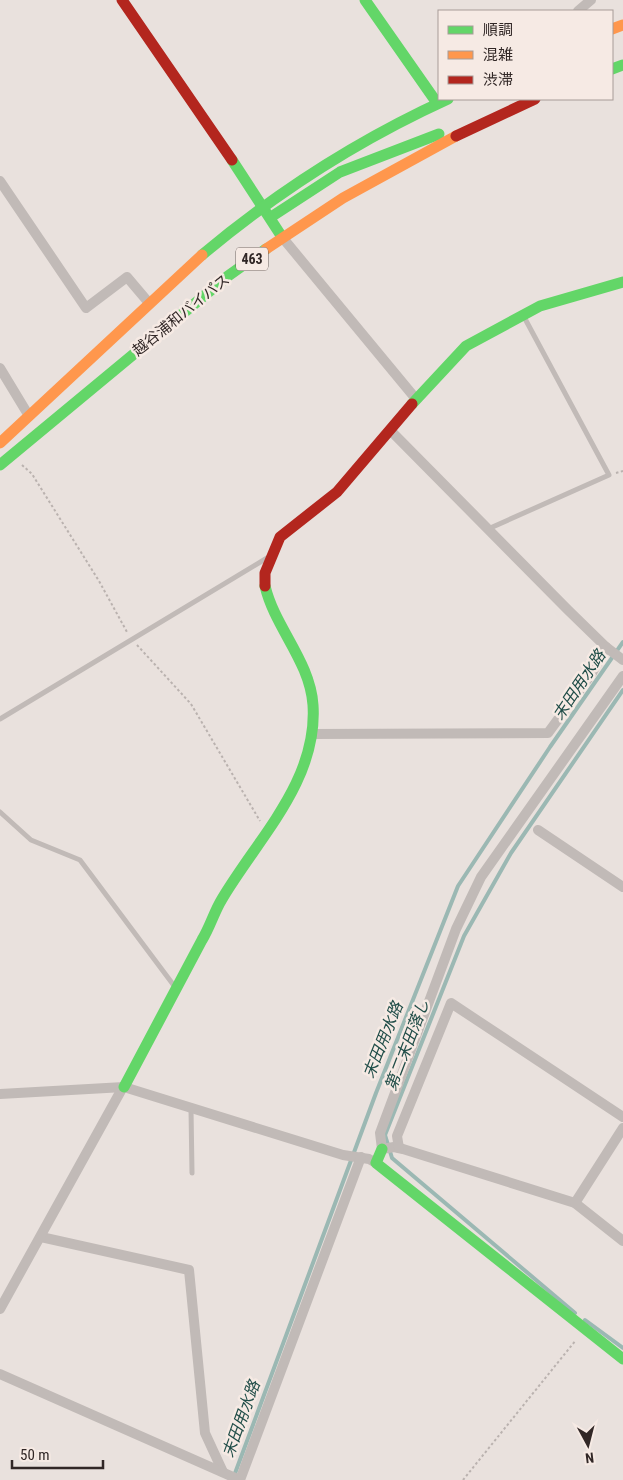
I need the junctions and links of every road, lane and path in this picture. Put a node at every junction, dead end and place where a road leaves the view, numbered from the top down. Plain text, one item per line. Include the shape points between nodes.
1 (122, 0) edge
2 (366, 0) edge
3 (591, 0) edge
4 (579, 10) edge
5 (438, 96) edge
6 (533, 100) edge
7 (442, 101) edge
8 (478, 126) junction
9 (0, 181) edge
10 (264, 206) junction
11 (271, 218) junction
12 (282, 237) junction
13 (623, 282) edge
14 (149, 303) junction
15 (523, 314) junction
16 (0, 368) edge
17 (416, 399) junction
18 (29, 416) junction
19 (390, 430) junction
20 (0, 443) edge
21 (10, 456) junction
22 (0, 465) edge
23 (488, 529) junction
24 (272, 555) junction
25 (131, 638) junction
26 (606, 647) junction
27 (623, 660) edge
28 (623, 676) edge
29 (0, 719) edge
30 (313, 734) junction
31 (0, 812) edge
32 (538, 830) dead end
33 (267, 833) junction
34 (623, 887) edge
35 (177, 990) junction
36 (124, 1087) junction
37 (0, 1094) edge
38 (191, 1109) junction
39 (623, 1117) edge
40 (623, 1128) edge
41 (399, 1148) junction
42 (382, 1149) junction
43 (361, 1157) junction
44 (376, 1164) junction
45 (192, 1174) dead end
46 (575, 1203) junction
47 (42, 1236) junction
48 (623, 1241) edge
49 (0, 1309) edge
50 (585, 1328) junction
51 (623, 1358) edge
52 (0, 1374) edge
53 (223, 1472) junction
54 (240, 1480) edge
55 (463, 1480) edge

1 - 10 main road
2 - 5 main road
3 - 4 street
6 - 8 main road, 越谷浦和バイパス / 463
7 - 10 main road, 越谷浦和バイパス / 463 via 365,141
8 - 11 main road via 463,124 340,172
8 - 12 main road, 越谷浦和バイパス / 463 via 343,198
9 - 14 street via 86,308 127,277
10 - 11 main road
10 - 14 main road, 越谷浦和バイパス / 463
11 - 12 main road
12 - 17 street
12 - 21 main road, 越谷浦和バイパス / 463 via 228,276
13 - 15 main road
14 - 18 main road, 越谷浦和バイパス / 463
15 - 17 main road via 466,346
15 - 23 lane via 609,475
16 - 18 street
17 - 19 main road
18 - 20 main road, 越谷浦和バイパス / 463
19 - 23 street
19 - 24 main road via 337,492 280,537
21 - 22 main road, 越谷浦和バイパス / 463
21 - 25 path via 32,474
23 - 26 street
24 - 25 lane
24 - 30 main road via 265,573 268,599 306,674 313,703
25 - 29 lane
25 - 33 path via 191,704
26 - 27 street
26 - 30 street via 592,673 548,734
28 - 42 street via 481,877 456,929 380,1133
30 - 33 main road via 296,785
31 - 35 lane via 31,840 80,860
32 - 34 street
33 - 35 main road via 220,900
35 - 36 main road
36 - 37 street
36 - 38 street
36 - 47 street
38 - 43 street via 343,1155
38 - 45 lane
39 - 41 street via 450,1003 398,1136
40 - 46 street
41 - 42 street
41 - 46 street
42 - 44 main road
43 - 44 street
43 - 54 street
44 - 50 main road
46 - 48 street
47 - 49 street
47 - 53 street via 189,1270 205,1433
50 - 51 main road
50 - 55 path
52 - 53 street
53 - 54 street

